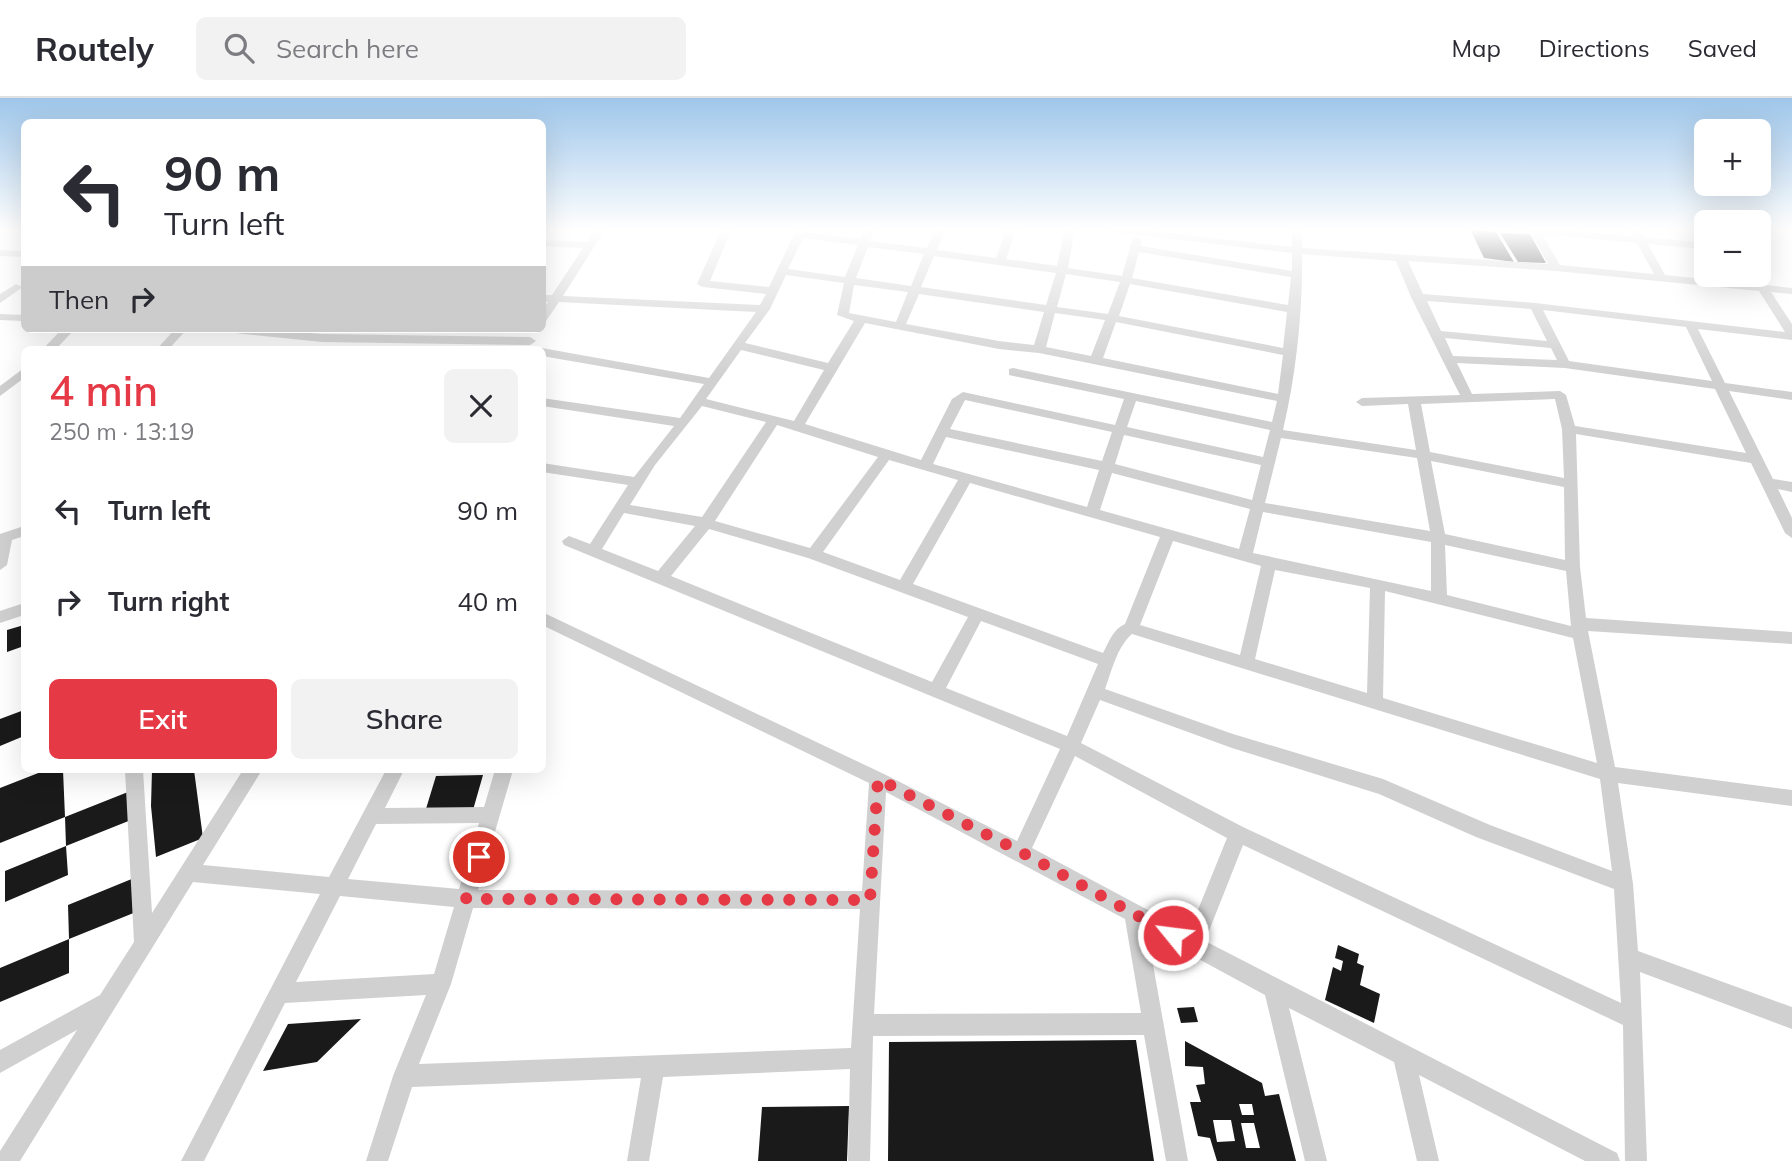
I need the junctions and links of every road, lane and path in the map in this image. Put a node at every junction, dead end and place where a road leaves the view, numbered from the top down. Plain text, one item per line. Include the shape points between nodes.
1 (564, 278) edge
2 (706, 278) edge
3 (779, 278) edge
4 (838, 278) edge
5 (921, 278) edge
6 (1060, 278) edge
7 (1106, 278) edge
8 (1127, 278) edge
9 (1297, 278) edge
10 (1409, 278) edge
11 (1657, 278) edge
12 (1661, 278) joint
13 (850, 279) junction
14 (1126, 281) junction
15 (0, 285) edge
16 (1763, 288) junction
17 (772, 291) junction
18 (1792, 291) edge
19 (915, 292) junction
20 (1417, 297) junction
21 (549, 298) edge
22 (0, 300) edge
23 (1535, 306) junction
24 (764, 309) junction
25 (1049, 310) junction
26 (1295, 310) junction
27 (0, 317) edge
28 (21, 318) edge
29 (1112, 318) junction
30 (861, 319) junction
31 (1690, 324) junction
32 (899, 327) junction
33 (65, 333) edge
34 (177, 333) edge
35 (325, 333) edge
36 (1436, 334) junction
37 (1792, 335) edge
38 (737, 345) junction
39 (1555, 345) junction
40 (52, 346) edge
41 (166, 346) edge
42 (500, 346) edge
43 (1039, 349) junction
44 (546, 353) edge
45 (1290, 353) junction
46 (1448, 359) junction
47 (1096, 360) junction
48 (1564, 364) junction
49 (832, 368) junction
50 (1013, 372) dead end
51 (21, 375) edge
52 (711, 382) junction
53 (1719, 386) junction
54 (0, 393) edge
55 (1130, 396) junction
56 (1792, 396) edge
57 (1284, 399) junction
58 (1468, 399) junction
59 (697, 401) junction
60 (1414, 401) junction
61 (1362, 402) dead end
62 (546, 403) edge
63 (773, 421) junction
64 (683, 423) junction
65 (797, 426) junction
66 (1569, 429) junction
67 (1277, 430) junction
68 (1120, 431) junction
69 (943, 432) junction
70 (886, 455) junction
71 (1423, 455) junction
72 (1756, 459) junction
73 (1268, 462) junction
74 (925, 466) junction
75 (1108, 467) junction
76 (546, 468) edge
77 (967, 477) junction
78 (637, 482) junction
79 (1766, 483) junction
80 (1570, 484) junction
81 (1792, 487) edge
82 (1257, 506) junction
83 (621, 508) junction
84 (1092, 512) junction
85 (706, 523) junction
86 (21, 532) edge
87 (1792, 533) edge
88 (1169, 534) junction
89 (3, 538) edge
90 (1438, 538) junction
91 (569, 541) dead end
92 (593, 551) junction
93 (813, 554) junction
94 (1245, 556) junction
95 (1269, 563) junction
96 (0, 565) edge
97 (1573, 567) junction
98 (660, 579) junction
99 (1378, 584) junction
100 (904, 586) junction
101 (1439, 600) junction
102 (21, 610) edge
103 (978, 613) junction
104 (0, 617) edge
105 (546, 626) edge
106 (1131, 628) junction
107 (1580, 629) junction
108 (1792, 638) edge
109 (1107, 661) junction
110 (1246, 663) junction
111 (936, 691) junction
112 (1096, 692) junction
113 (1375, 701) junction
114 (1069, 745) junction
115 (134, 773) edge
116 (251, 773) edge
117 (392, 773) edge
118 (503, 773) edge
119 (1608, 774) junction
120 (878, 779) junction
121 (1792, 798) edge
122 (491, 815) junction
123 (371, 816) junction
124 (1238, 834) junction
125 (1021, 852) junction
126 (188, 873) junction
127 (1623, 884) junction
128 (335, 885) junction
129 (466, 899) junction
130 (870, 900) junction
131 (1134, 913) junction
132 (144, 945) junction
133 (1193, 946) junction
134 (1629, 958) junction
135 (442, 984) junction
136 (1274, 989) junction
137 (279, 993) junction
138 (107, 1002) junction
139 (1792, 1018) edge
140 (1633, 1019) junction
141 (1153, 1024) junction
142 (863, 1025) junction
143 (1403, 1055) junction
144 (861, 1058) junction
145 (0, 1062) edge
146 (653, 1068) junction
147 (404, 1076) junction
148 (1600, 1158) edge
149 (7, 1161) edge
150 (192, 1161) edge
151 (377, 1161) edge
152 (638, 1161) edge
153 (859, 1161) edge
154 (1177, 1161) edge
155 (1316, 1161) edge
156 (1428, 1161) edge
157 (1636, 1161) edge

1 - 21 street
2 - 17 street via 703,284
3 - 17 street
4 - 13 street
5 - 19 street
6 - 25 street
7 - 14 street
8 - 14 street
9 - 26 street
10 - 20 street
11 - 12 street
12 - 16 street
13 - 19 street
13 - 30 street via 842,313
14 - 26 street
14 - 29 street
15 - 22 street via 16,287
16 - 18 street
16 - 37 street
17 - 24 street
19 - 25 street
19 - 32 street
20 - 23 street
20 - 36 street
21 - 24 street
23 - 31 street
23 - 39 street
24 - 38 street
25 - 29 street
25 - 43 street
26 - 45 street
27 - 28 street
29 - 45 street
29 - 47 street
30 - 32 street
30 - 49 street
31 - 37 street
31 - 53 street
32 - 43 street
33 - 40 street
34 - 41 street
35 - 42 street
36 - 39 street
36 - 46 street
38 - 49 street
38 - 52 street
39 - 48 street
43 - 47 street
44 - 52 street
45 - 57 street
46 - 48 street
46 - 58 street
47 - 57 street
48 - 53 street
49 - 65 street
50 - 55 street
51 - 54 street
52 - 59 street
53 - 56 street
53 - 72 street
55 - 67 street
55 - 68 street
57 - 67 street
58 - 60 street
58 - 66 street via 1560,395
59 - 63 street
59 - 64 street
60 - 61 street
60 - 71 street
62 - 64 street
63 - 65 street
63 - 85 street
64 - 78 street
65 - 70 street
66 - 72 street
66 - 80 street
67 - 71 street
67 - 73 street
68 - 69 street via 963,396
68 - 73 street
68 - 75 street
69 - 74 street
69 - 75 street
70 - 74 street
70 - 93 street
71 - 80 street
71 - 90 street
72 - 79 street
73 - 82 street
74 - 77 street
75 - 82 street
75 - 84 street
76 - 78 street
77 - 84 street
77 - 100 street
78 - 83 street
79 - 81 street
79 - 87 street
80 - 97 street
82 - 90 street
82 - 94 street
83 - 85 street
83 - 92 street
84 - 88 street
85 - 93 street
85 - 98 street
86 - 89 street
88 - 94 street
88 - 106 street
89 - 96 street
90 - 97 street
90 - 101 street
91 - 92 street
92 - 98 street
93 - 100 street
94 - 95 street
95 - 99 street
95 - 110 street
97 - 107 street
98 - 111 street
99 - 101 street
99 - 113 street
100 - 103 street
101 - 107 street
102 - 104 street
103 - 109 street
103 - 111 street
105 - 120 street
106 - 109 street via 1118,639
106 - 110 street
107 - 108 street
107 - 119 street
109 - 112 street
110 - 113 street
111 - 114 street
112 - 114 street
112 - 127 street via 1383,788
113 - 119 street
114 - 124 street
114 - 125 street
115 - 132 street
116 - 126 street
117 - 123 street
118 - 122 street
119 - 121 street
119 - 127 street
120 - 125 street
120 - 130 street
122 - 123 street
122 - 129 street
123 - 128 street
124 - 133 street
124 - 140 street
125 - 131 street
126 - 128 street
126 - 132 street
127 - 134 street
128 - 129 street
128 - 137 street
129 - 130 street
129 - 135 street
130 - 142 street
131 - 133 street
131 - 141 street
132 - 138 street
133 - 136 street
134 - 139 street
134 - 140 street
135 - 137 street
135 - 147 street
136 - 143 street
136 - 155 street
137 - 150 street
138 - 145 street
138 - 149 street
140 - 157 street
141 - 142 street
141 - 154 street
142 - 144 street
143 - 148 street
143 - 156 street
144 - 146 street
144 - 153 street
146 - 147 street
146 - 152 street
147 - 151 street

